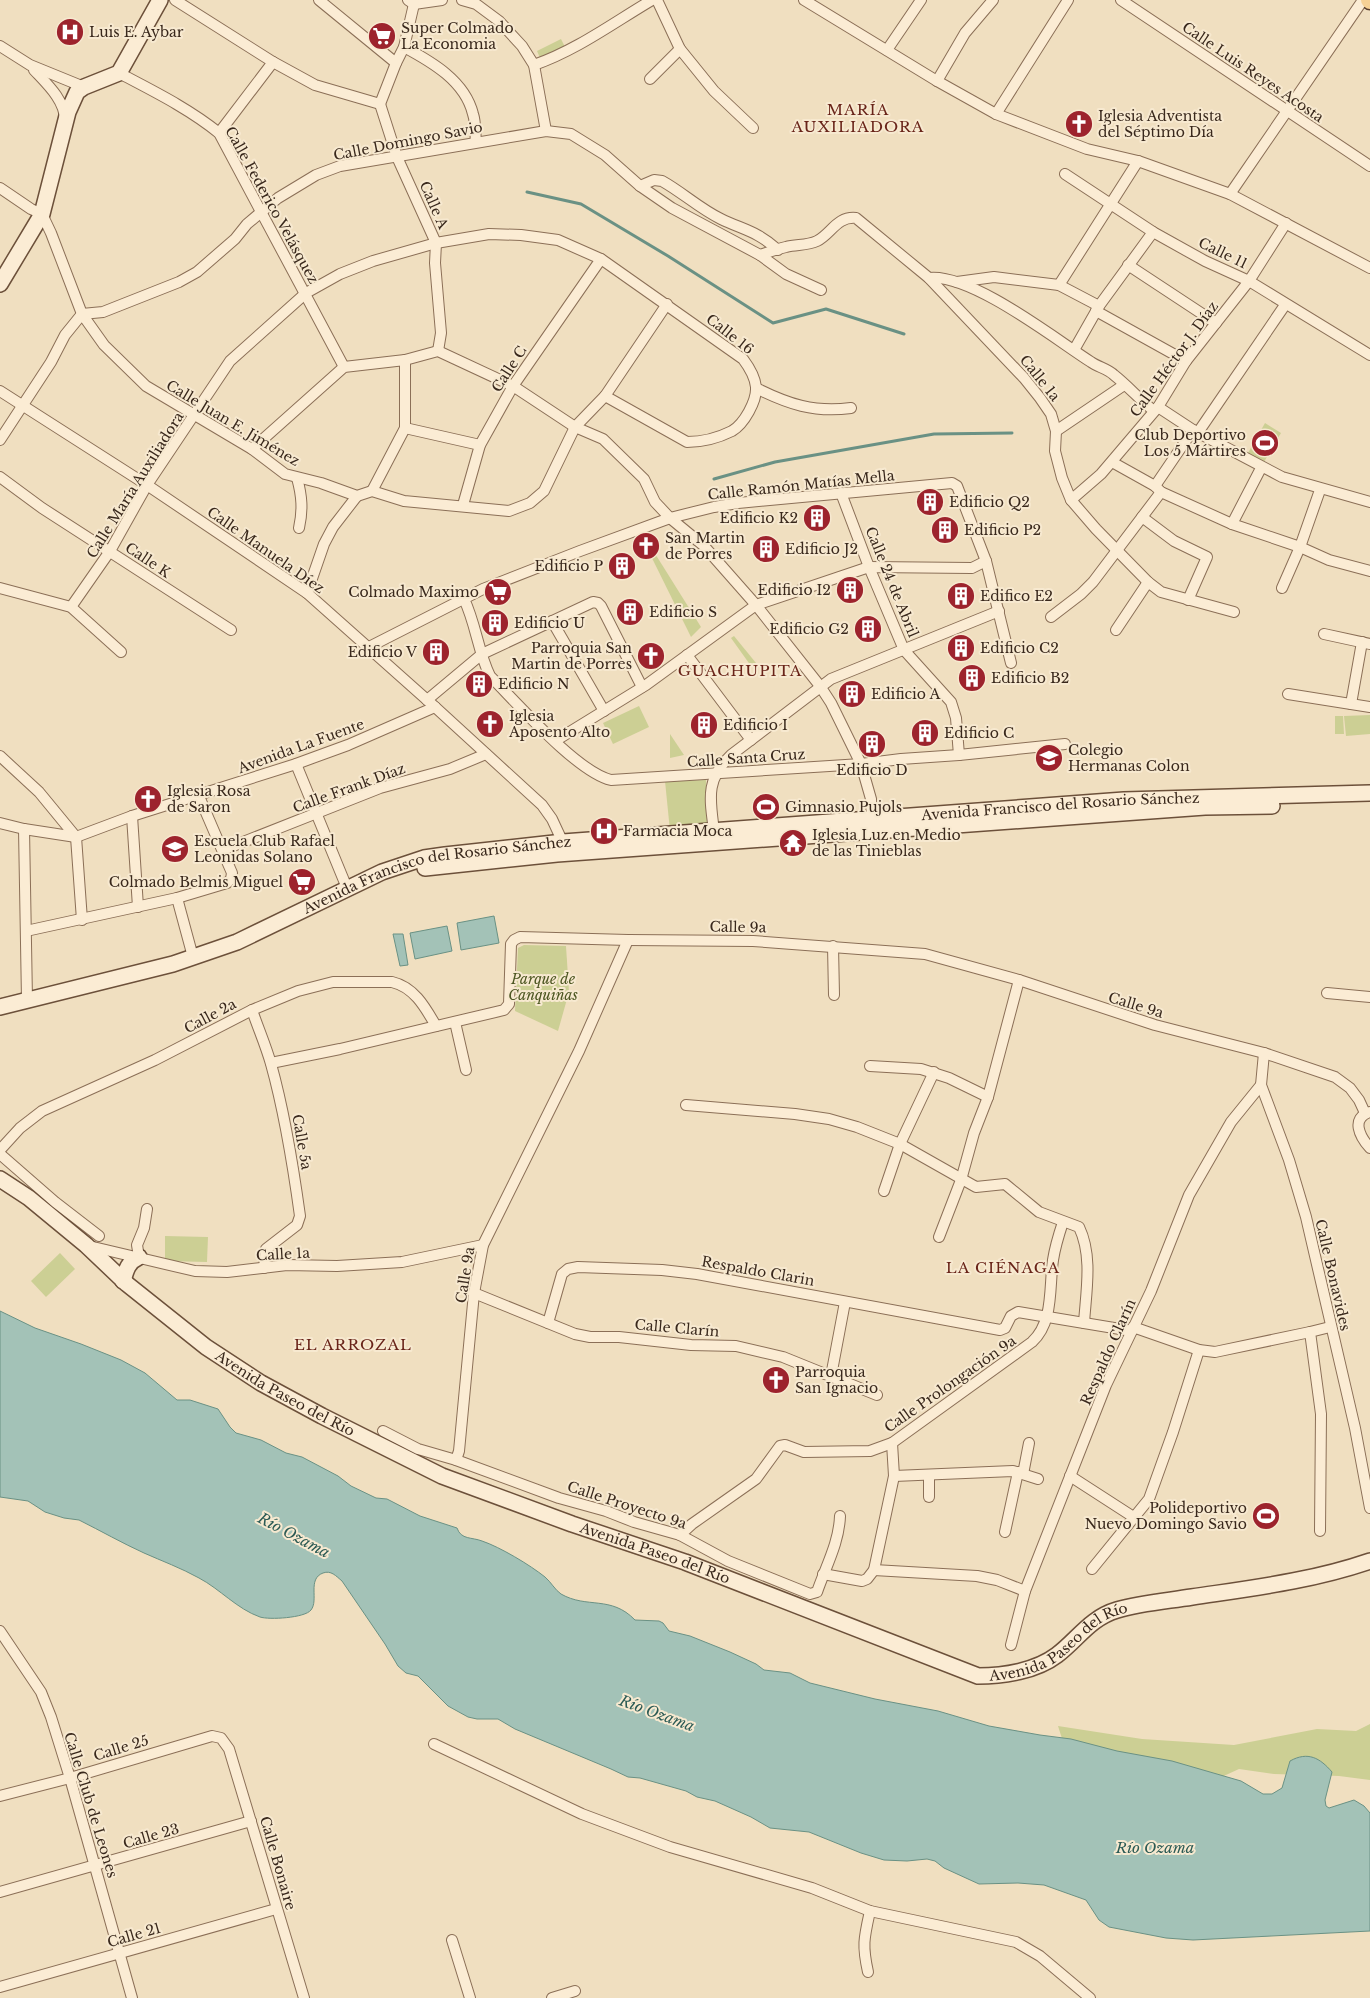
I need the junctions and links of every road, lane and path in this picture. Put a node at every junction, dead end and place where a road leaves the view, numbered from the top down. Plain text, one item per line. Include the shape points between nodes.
1 (160, 0) edge
2 (175, 0) edge
3 (320, 0) edge
4 (442, 0) edge
5 (462, 0) edge
6 (652, 0) edge
7 (657, 0) edge
8 (804, 0) edge
9 (921, 0) edge
10 (993, 0) edge
11 (1068, 0) edge
12 (1121, 0) edge
13 (1363, 0) edge
14 (411, 2) edge
15 (0, 46) edge
16 (404, 47) junction
17 (680, 49) junction
18 (887, 50) junction
19 (272, 62) junction
20 (396, 63) junction
21 (30, 65) junction
22 (534, 65) junction
23 (119, 73) junction
24 (650, 79) dead end
25 (937, 81) junction
26 (84, 87) junction
27 (380, 104) junction
28 (1286, 111) junction
29 (996, 114) junction
30 (753, 128) dead end
31 (546, 131) junction
32 (219, 133) junction
33 (64, 134) junction
34 (476, 142) junction
35 (397, 157) junction
36 (1138, 161) junction
37 (1370, 166) edge
38 (1065, 174) dead end
39 (640, 186) junction
40 (0, 188) edge
41 (1230, 194) junction
42 (1110, 204) junction
43 (263, 212) junction
44 (42, 214) junction
45 (1286, 223) junction
46 (1153, 232) junction
47 (436, 243) junction
48 (778, 250) junction
49 (760, 254) junction
50 (601, 258) junction
51 (1128, 265) junction
52 (1370, 268) edge
53 (929, 278) junction
54 (1249, 281) junction
55 (957, 282) junction
56 (0, 284) edge
57 (1059, 285) junction
58 (821, 290) dead end
59 (306, 293) junction
60 (667, 304) junction
61 (1285, 305) junction
62 (1098, 309) junction
63 (82, 314) junction
64 (1216, 323) junction
65 (1074, 350) junction
66 (438, 351) junction
67 (1370, 355) edge
68 (405, 360) junction
69 (1186, 361) junction
70 (344, 367) junction
71 (1124, 385) junction
72 (513, 386) junction
73 (756, 388) junction
74 (0, 391) edge
75 (606, 396) junction
76 (22, 406) junction
77 (851, 408) dead end
78 (1156, 409) junction
79 (194, 416) junction
80 (575, 427) junction
81 (405, 428) junction
82 (1196, 430) junction
83 (1056, 431) junction
84 (0, 440) edge
85 (480, 445) junction
86 (252, 449) junction
87 (1112, 462) junction
88 (1261, 468) junction
89 (0, 477) edge
90 (297, 478) junction
91 (148, 485) junction
92 (1158, 489) junction
93 (1320, 490) junction
94 (372, 491) junction
95 (841, 493) junction
96 (357, 496) junction
97 (1070, 500) junction
98 (1370, 502) edge
99 (463, 505) junction
100 (1142, 517) junction
101 (670, 518) junction
102 (1232, 524) junction
103 (298, 528) dead end
104 (1300, 547) junction
105 (1117, 549) junction
106 (110, 551) junction
107 (986, 561) junction
108 (869, 567) junction
109 (1370, 571) edge
110 (1148, 582) junction
111 (0, 588) edge
112 (1282, 588) dead end
113 (307, 593) junction
114 (464, 599) junction
115 (1188, 600) junction
116 (756, 605) junction
117 (71, 607) junction
118 (999, 611) junction
119 (1234, 612) dead end
120 (1051, 617) dead end
121 (552, 621) junction
122 (232, 630) dead end
123 (1116, 630) dead end
124 (1324, 634) dead end
125 (1366, 643) edge
126 (369, 647) junction
127 (904, 650) junction
128 (121, 652) dead end
129 (482, 654) junction
130 (686, 654) junction
131 (1011, 662) dead end
132 (820, 686) junction
133 (642, 687) junction
134 (1288, 694) dead end
135 (426, 700) junction
136 (1351, 704) junction
137 (435, 706) junction
138 (1370, 707) edge
139 (604, 710) junction
140 (751, 740) junction
141 (555, 741) junction
142 (1066, 744) dead end
143 (486, 754) junction
144 (959, 755) junction
145 (0, 756) edge
146 (296, 764) junction
147 (861, 764) junction
148 (717, 773) junction
149 (1370, 793) edge
150 (198, 794) junction
151 (1281, 800) junction
152 (1370, 803) edge
153 (317, 813) junction
154 (132, 816) junction
155 (0, 822) edge
156 (872, 825) junction
157 (24, 829) junction
158 (714, 831) junction
159 (76, 837) junction
160 (565, 847) junction
161 (223, 850) junction
162 (347, 888) junction
163 (177, 898) junction
164 (138, 907) junction
165 (82, 920) junction
166 (26, 931) junction
167 (628, 940) junction
168 (833, 946) junction
169 (193, 957) junction
170 (1019, 980) junction
171 (1327, 994) dead end
172 (834, 995) dead end
173 (1370, 997) edge
174 (27, 1000) junction
175 (0, 1006) edge
176 (252, 1010) junction
177 (0, 1016) edge
178 (455, 1022) junction
179 (436, 1026) junction
180 (1264, 1053) junction
181 (271, 1063) junction
182 (870, 1066) dead end
183 (466, 1070) dead end
184 (934, 1072) junction
185 (1261, 1085) junction
186 (988, 1097) junction
187 (686, 1105) dead end
188 (1368, 1112) edge
189 (900, 1144) junction
190 (1370, 1148) edge
191 (0, 1150) edge
192 (0, 1154) edge
193 (0, 1179) edge
194 (961, 1180) junction
195 (884, 1191) dead end
196 (147, 1209) dead end
197 (1063, 1222) junction
198 (99, 1236) dead end
199 (939, 1237) dead end
200 (86, 1245) junction
201 (483, 1245) junction
202 (139, 1257) junction
203 (264, 1268) junction
204 (123, 1281) junction
205 (474, 1293) junction
206 (845, 1302) junction
207 (1046, 1317) junction
208 (548, 1323) junction
209 (1084, 1323) junction
210 (1330, 1327) junction
211 (1133, 1329) junction
212 (1310, 1332) junction
213 (1199, 1350) junction
214 (831, 1376) junction
215 (877, 1395) dead end
216 (383, 1431) dead end
217 (892, 1443) junction
218 (1029, 1443) dead end
219 (456, 1460) junction
220 (1020, 1473) junction
221 (929, 1475) junction
222 (894, 1476) junction
223 (1070, 1476) junction
224 (1038, 1479) dead end
225 (929, 1497) dead end
226 (1370, 1508) edge
227 (840, 1516) dead end
228 (1135, 1518) junction
229 (1320, 1531) dead end
230 (1005, 1532) dead end
231 (680, 1535) junction
232 (1370, 1560) edge
233 (1092, 1569) dead end
234 (874, 1570) junction
235 (823, 1574) junction
236 (1024, 1591) junction
237 (0, 1631) edge
238 (1011, 1645) dead end
239 (221, 1738) joint
240 (434, 1744) dead end
241 (70, 1778) junction
242 (0, 1796) edge
243 (251, 1822) junction
244 (96, 1866) junction
245 (0, 1892) edge
246 (276, 1909) junction
247 (870, 1911) junction
248 (452, 1940) dead end
249 (120, 1953) junction
250 (868, 1972) dead end
251 (0, 1986) edge
252 (575, 1991) dead end
253 (132, 1998) edge
254 (304, 1998) edge
255 (470, 1998) edge
256 (552, 1998) edge
257 (1090, 1998) edge

1 - 23 main road
2 - 19 street
3 - 20 street
4 - 14 street
5 - 22 street via 476,4 499,21
6 - 22 street via 589,40
7 - 17 street
8 - 18 street
9 - 18 street
10 - 25 street via 964,33
11 - 29 street
12 - 28 street, Calle Luis Reyes Acosta
13 - 28 street
14 - 16 street
15 - 21 street
16 - 20 street
16 - 34 street via 431,62 460,87 473,114
17 - 24 street
17 - 30 street via 714,91
18 - 25 street
19 - 27 street via 315,85
19 - 32 street
20 - 27 street
21 - 26 street
21 - 33 street via 61,105 65,115
22 - 31 street
23 - 26 main road
23 - 32 street, Calle Federico Velásquez via 198,116
25 - 29 street
26 - 33 main road via 77,92 72,103
27 - 35 street, Calle A
28 - 37 street, Calle Luis Reyes Acosta
28 - 41 street
29 - 36 street via 1087,149
31 - 34 street, Calle Domingo Savio
31 - 39 street, Calle Domingo Savio via 571,134 605,155
32 - 43 street, Calle Federico Velásquez
33 - 44 main road
34 - 35 street, Calle Domingo Savio
35 - 43 street, Calle Domingo Savio via 340,166 316,175 284,194
35 - 47 street, Calle A
36 - 41 street
36 - 42 street
38 - 42 street, Calle 11
39 - 48 street via 654,180 662,181 720,219 748,229
39 - 49 street, Calle Domingo Savio via 672,208
40 - 44 street
41 - 45 street
42 - 46 street, Calle 11
42 - 57 street
43 - 59 street, Calle Federico Velásquez
43 - 63 street, Calle Domingo Savio via 216,257 185,279 103,312
44 - 56 main road
44 - 63 street, Calle Juan E. Jiménez
45 - 52 street
45 - 54 street, Calle Héctor J. Díaz
46 - 51 street
46 - 54 street, Calle 11
47 - 50 street, Calle María Auxiliadora via 489,234 521,235 558,240
47 - 59 street, Calle María Auxiliadora via 340,274
47 - 66 street, Calle A via 441,333
48 - 49 street
48 - 53 street, Calle 1a via 818,241 838,223 849,217 856,218
49 - 58 street, Calle Domingo Savio via 786,274
50 - 60 street, Calle María Auxiliadora
50 - 72 street, Calle C
51 - 62 street
51 - 64 street
53 - 55 street
53 - 83 street, Calle 1a via 1024,378 1051,414
54 - 61 street, Calle 11
54 - 64 street, Calle Héctor J. Díaz
55 - 57 street via 994,277
55 - 65 street via 992,298
57 - 62 street
59 - 70 street, Calle Federico Velásquez
59 - 79 street, Calle María Auxiliadora via 230,361
60 - 73 street, Calle 16 via 743,359
60 - 75 street
61 - 67 street, Calle 11
61 - 82 street
62 - 65 street
62 - 69 street
63 - 76 street via 65,335
63 - 79 street, Calle Juan E. Jiménez via 104,345 146,386
64 - 69 street, Calle Héctor J. Díaz
65 - 71 street via 1113,374
66 - 68 street
66 - 72 street
68 - 70 street
68 - 81 street
69 - 78 street, Calle Héctor J. Díaz
70 - 86 street
71 - 78 street
71 - 83 street
72 - 80 street
72 - 85 street, Calle C
73 - 75 street via 747,415 734,430 699,442 687,442
73 - 77 street via 800,407
74 - 76 street, Calle Manuela Díez
75 - 80 street
76 - 84 street
76 - 91 street, Calle Manuela Díez
78 - 82 street
78 - 87 street, Calle Héctor J. Díaz
79 - 86 street, Calle Juan E. Jiménez
79 - 91 street, Calle María Auxiliadora
80 - 99 street via 544,491 530,503 509,511
80 - 101 street via 603,439 644,479 655,502
81 - 85 street
81 - 94 street
82 - 88 street
82 - 92 street
83 - 97 street, Calle 1a via 1055,450
85 - 99 street, Calle C
86 - 90 street, Calle Juan E. Jiménez via 285,474
87 - 92 street
87 - 97 street, Calle Héctor J. Díaz
88 - 93 street
88 - 102 street
89 - 106 street, Calle K
90 - 96 street, Calle Juan E. Jiménez
90 - 103 street via 302,499
91 - 106 street, Calle María Auxiliadora
91 - 113 street, Calle Manuela Díez
92 - 100 street
92 - 102 street
93 - 98 street
93 - 104 street
94 - 96 street
94 - 99 street via 404,501
95 - 101 street, Calle Ramón Matías Mella via 738,503
95 - 107 street, Calle Ramón Matías Mella via 955,484
95 - 108 street, Calle 24 de Abril
96 - 113 street via 324,544
97 - 105 street, Calle 1a
100 - 105 street
100 - 115 street via 1174,541 1207,557
101 - 114 street, Calle Ramón Matías Mella via 535,568
101 - 116 street via 704,546
102 - 104 street
104 - 109 street via 1329,560
104 - 112 street
105 - 110 street, Calle 1a
105 - 120 street via 1093,582
106 - 117 street, Calle María Auxiliadora
106 - 122 street, Calle K
107 - 108 street via 972,568
107 - 118 street, Calle Ramón Matías Mella
108 - 116 street
108 - 127 street, Calle 24 de Abril
110 - 115 street, Calle 1a via 1161,592
110 - 123 street
111 - 117 street
113 - 126 street, Calle Manuela Díez
114 - 126 street, Calle Ramón Matías Mella
114 - 129 street, Calle Santa Cruz via 473,617
115 - 119 street, Calle 1a
116 - 130 street
116 - 132 street
117 - 128 street
118 - 127 street
118 - 131 street, Calle Ramón Matías Mella
121 - 129 street
121 - 133 street via 593,602 598,603
121 - 139 street
124 - 125 street
125 - 136 street
126 - 135 street, Calle Manuela Díez
127 - 132 street via 867,663
127 - 144 street, Calle 24 de Abril via 951,702 956,718
129 - 135 street
129 - 141 street, Calle Santa Cruz via 490,676
130 - 133 street
130 - 140 street
132 - 140 street
132 - 147 street
133 - 139 street
134 - 136 street
135 - 137 street, Calle Manuela Díez
136 - 138 street
137 - 143 street, Calle Manuela Díez
137 - 146 street, Avenida La Fuente
139 - 141 street
140 - 148 street via 730,755
141 - 148 street, Calle Santa Cruz via 584,767 601,778 611,780
142 - 144 street, Calle Santa Cruz
143 - 153 street, Calle Frank Díaz via 450,769 380,788
143 - 160 street, Calle Manuela Díez via 542,804
144 - 147 street, Calle Santa Cruz
145 - 159 street via 39,792
146 - 150 street, Avenida La Fuente
146 - 153 street
147 - 148 street, Calle Santa Cruz
147 - 156 street via 871,800
148 - 158 street via 709,794
149 - 151 main road, Avenida Francisco del Rosario Sánchez
150 - 154 street, Avenida La Fuente
150 - 161 street
151 - 152 main road, Avenida Francisco del Rosario Sánchez
151 - 156 main road, Avenida Francisco del Rosario Sánchez via 1204,802
153 - 161 street, Calle Frank Díaz
153 - 162 street
154 - 159 street, Avenida La Fuente
154 - 164 street
155 - 157 street, Avenida La Fuente
156 - 158 main road, Avenida Francisco del Rosario Sánchez
156 - 160 main road, Avenida Francisco del Rosario Sánchez
157 - 159 street, Avenida La Fuente
157 - 166 street
158 - 160 main road, Avenida Francisco del Rosario Sánchez
159 - 165 street
160 - 162 main road, Avenida Francisco del Rosario Sánchez via 424,858
160 - 177 main road, Avenida Francisco del Rosario Sánchez via 414,871 364,889 219,958
161 - 163 street via 232,873 231,879
162 - 169 main road, Avenida Francisco del Rosario Sánchez via 237,942
163 - 164 street
163 - 169 street
164 - 165 street
165 - 166 street
166 - 174 street
167 - 168 street, Calle 9a via 753,941
167 - 178 street via 520,936 511,944 507,1008
167 - 201 street, Calle 9a via 579,1051
168 - 170 street, Calle 9a via 925,954
168 - 172 street
169 - 174 main road, Avenida Francisco del Rosario Sánchez
170 - 180 street, Calle 9a via 1155,1025
170 - 186 street
171 - 173 street
174 - 175 main road, Avenida Francisco del Rosario Sánchez
176 - 179 street, Calle 2a via 298,991 332,982 392,982 414,993
176 - 181 street, Calle 5a
176 - 191 street, Calle 2a via 155,1060 42,1111 20,1128
178 - 179 street
178 - 183 street
179 - 181 street
180 - 185 street, Calle Bonavides
180 - 188 street, Calle 9a via 1335,1077 1350,1088
181 - 203 street, Calle 5a via 289,1142 300,1216 297,1225 266,1249
182 - 184 street
184 - 186 street
184 - 189 street
185 - 210 street, Calle Bonavides via 1306,1217
185 - 211 street, Respaldo Clarín via 1231,1122 1188,1195
186 - 194 street
187 - 189 street via 829,1120
188 - 190 street via 1358,1124 1363,1140
189 - 194 street
189 - 195 street
192 - 198 street
193 - 200 main road, Avenida Paseo del Río via 29,1198
194 - 197 street via 976,1187 1005,1184 1039,1212
194 - 199 street
196 - 202 street via 137,1245
197 - 207 street via 1053,1260
197 - 209 street via 1079,1227 1085,1246
200 - 202 street, Calle 1a
200 - 204 main road, Avenida Paseo del Río
201 - 203 street, Calle 1a via 402,1262
201 - 205 street, Calle 9a
202 - 203 street, Calle 1a via 195,1271
202 - 204 main road via 128,1266
204 - 232 main road, Avenida Paseo del Río via 206,1347 261,1384 442,1476 693,1565 978,1676 998,1676 1044,1663 1088,1625 1116,1610 1307,1580
205 - 208 street, Calle Clarín
205 - 219 street, Calle 9a
206 - 207 street, Respaldo Clarin via 1000,1330 1018,1312
206 - 208 street, Respaldo Clarin via 679,1272 578,1268 568,1269 562,1274
206 - 214 street
207 - 209 street
207 - 217 street, Calle Prolongación 9a via 1044,1328 1032,1342
208 - 214 street, Calle Clarín via 590,1337 736,1346 783,1357
209 - 211 street
210 - 212 street
210 - 226 street, Calle Bonavides via 1355,1428
211 - 213 street
211 - 223 street, Respaldo Clarín via 1106,1385
212 - 213 street via 1215,1352
212 - 229 street via 1321,1414
213 - 228 street via 1149,1499
214 - 215 street, Calle Clarín
216 - 219 street, Calle Proyecto 9a via 418,1449
217 - 222 street
217 - 231 street, Calle Prolongación 9a via 870,1451 804,1452 780,1446 756,1479
218 - 220 street
219 - 231 street, Calle Proyecto 9a via 559,1498
220 - 221 street
220 - 224 street
220 - 230 street
221 - 222 street
221 - 225 street
222 - 234 street
223 - 228 street
223 - 236 street, Respaldo Clarín
227 - 235 street via 838,1538
228 - 233 street
231 - 235 street, Calle Proyecto 9a via 728,1561 813,1594 817,1592
234 - 235 street via 862,1581
234 - 236 street via 977,1576
236 - 238 street, Respaldo Clarín
237 - 241 street, Calle Club de Leones via 40,1692
239 - 241 street, Calle 25 via 212,1736
239 - 243 street, Calle Bonaire via 230,1749
240 - 247 street via 600,1821 670,1848 812,1888
241 - 242 street, Calle 25
241 - 244 street, Calle Club de Leones
243 - 244 street, Calle 23
243 - 246 street, Calle Bonaire
244 - 245 street, Calle 23
244 - 249 street, Calle Club de Leones
246 - 249 street, Calle 21
246 - 254 street, Calle Bonaire
247 - 250 street via 863,1951
247 - 257 street via 1016,1942 1040,1956
248 - 255 street
249 - 251 street, Calle 21
249 - 253 street, Calle Club de Leones
252 - 256 street

